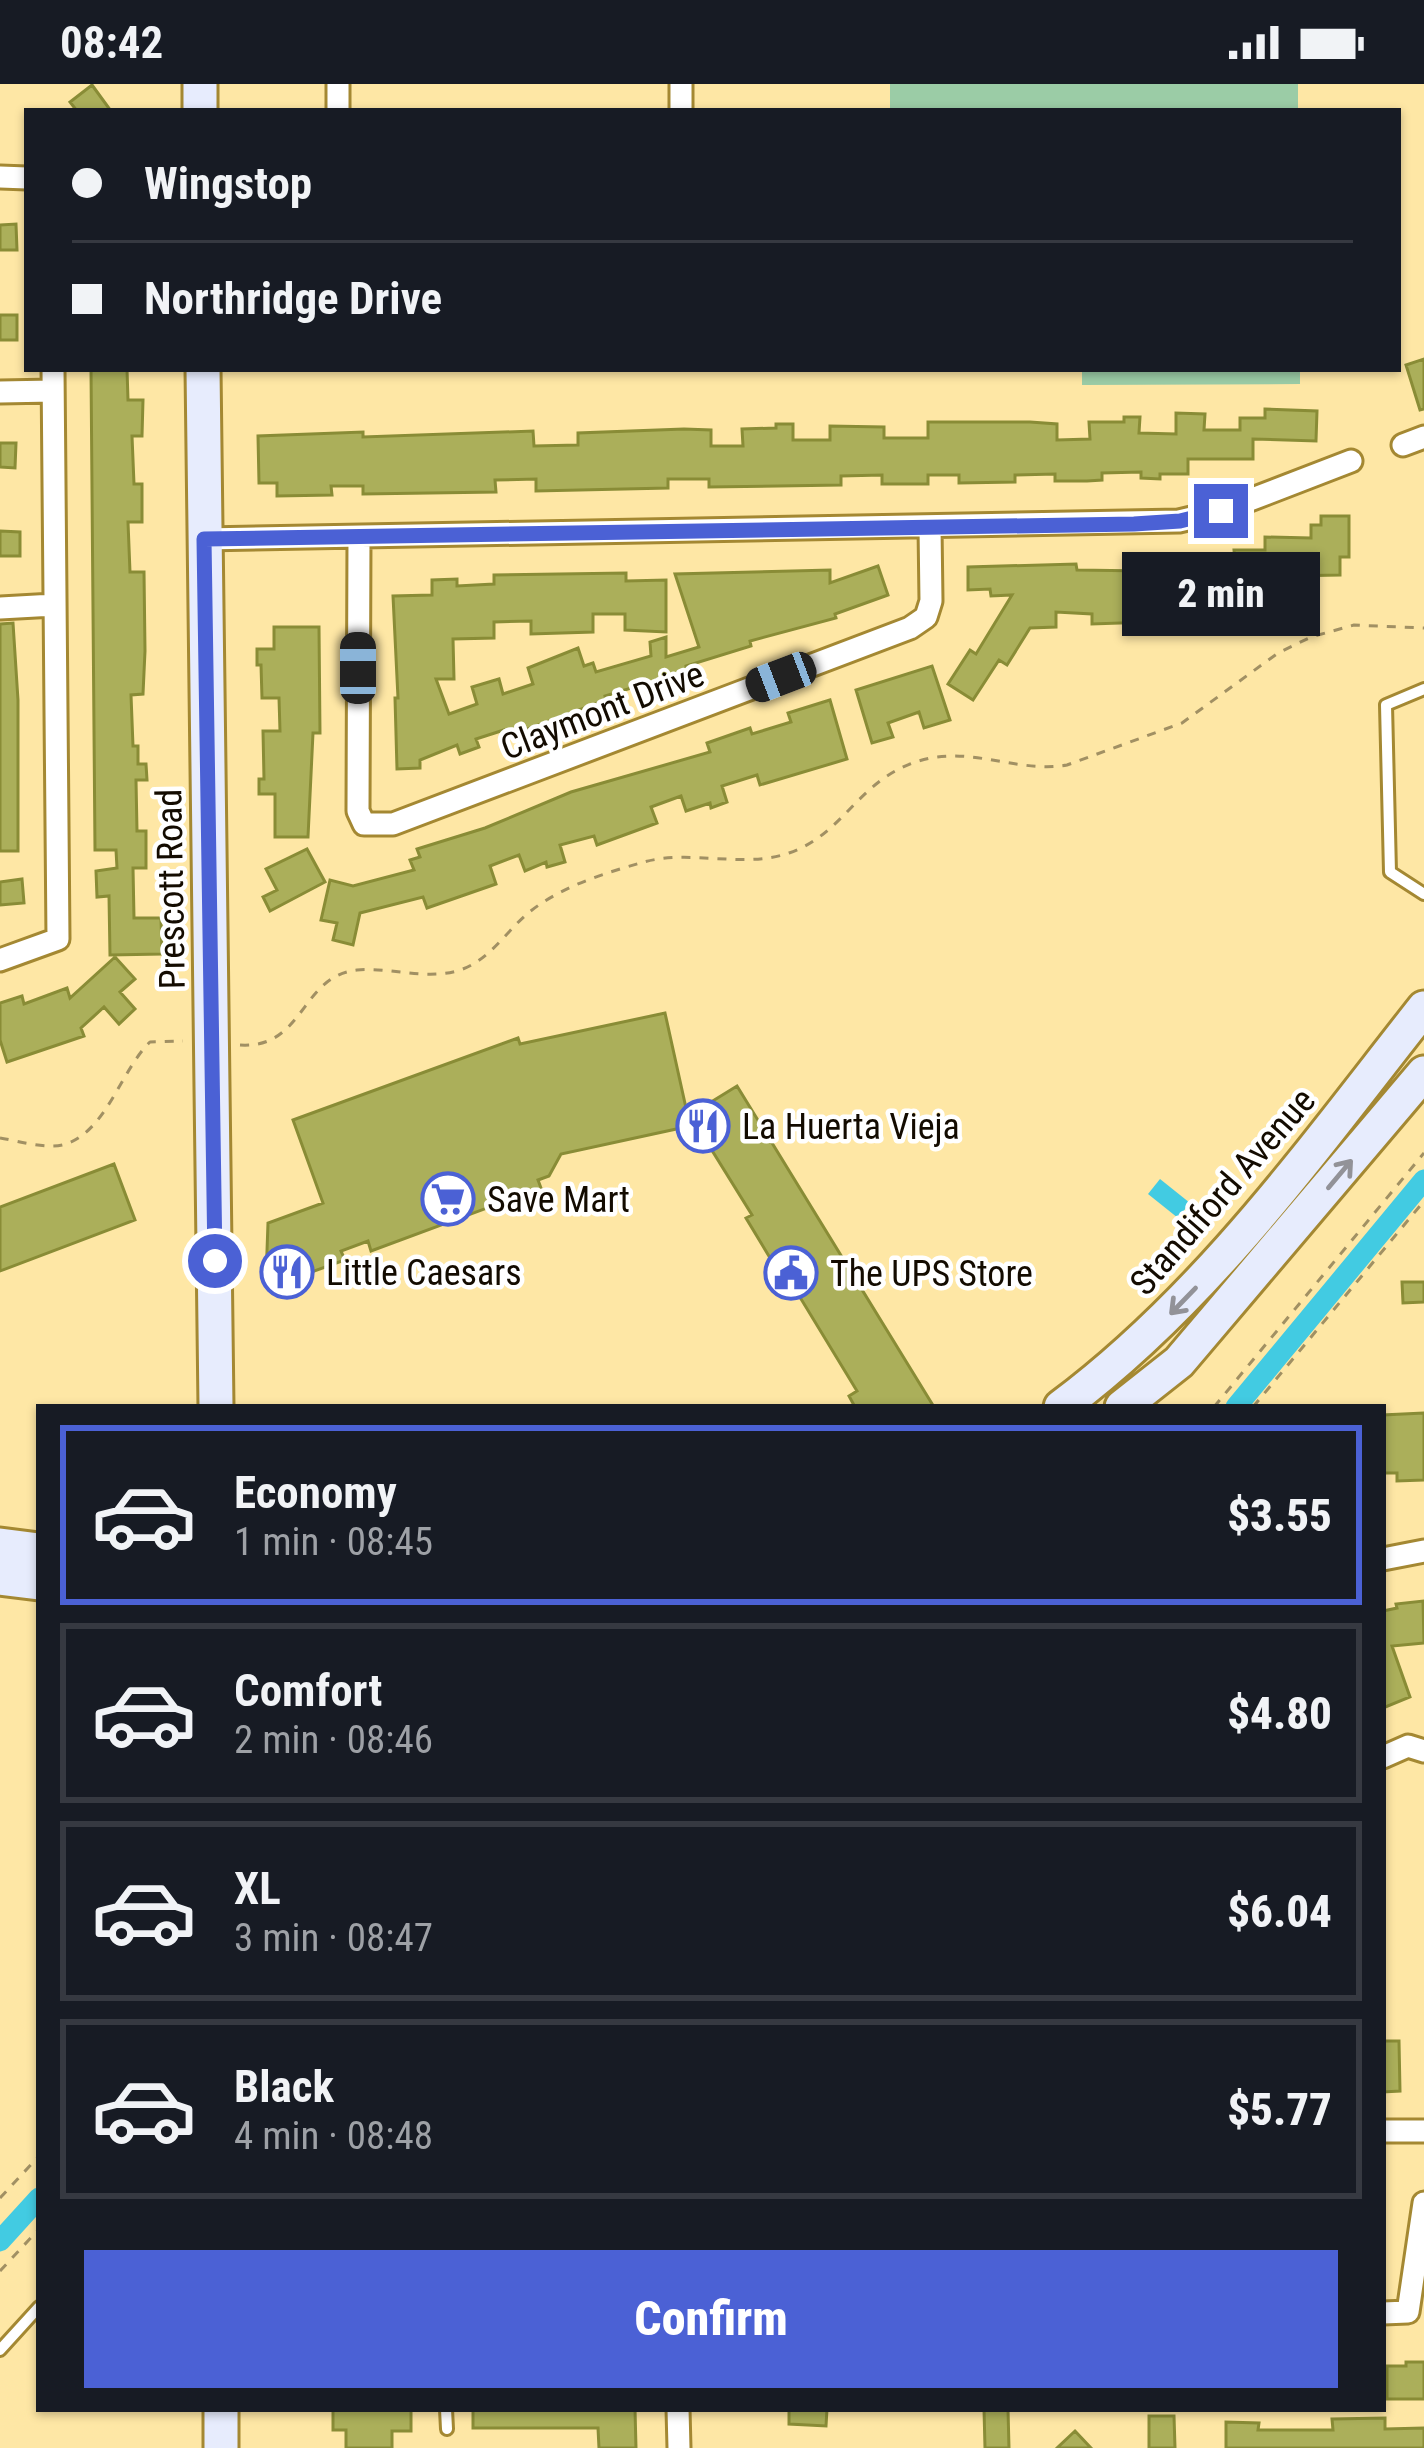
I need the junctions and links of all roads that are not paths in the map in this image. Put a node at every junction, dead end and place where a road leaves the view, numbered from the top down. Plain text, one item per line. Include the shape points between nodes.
1 (203, 372) edge
2 (53, 380) edge
3 (0, 392) edge
4 (1351, 461) dead end
5 (930, 527) junction
6 (359, 537) junction
7 (204, 539) junction
8 (54, 605) junction
9 (0, 608) edge
10 (1424, 689) edge
11 (1424, 893) edge
12 (0, 960) edge
13 (1424, 1008) edge
14 (1424, 1073) edge
15 (1287, 1181) junction
16 (1209, 1326) junction
17 (216, 1404) edge
18 (1065, 1404) edge
19 (1126, 1404) edge
20 (0, 1545) edge
21 (36, 1550) edge
22 (1424, 1551) edge
23 (1386, 1558) edge
24 (0, 1578) edge
25 (36, 1583) edge
26 (1423, 1749) edge
27 (1386, 1756) edge
28 (1424, 2131) edge
29 (1386, 2132) edge
30 (1424, 2203) edge
31 (36, 2310) edge
32 (1386, 2313) edge
33 (0, 2350) edge
34 (221, 2412) edge
35 (446, 2412) edge
36 (678, 2412) edge
37 (447, 2429) dead end
38 (221, 2448) edge
39 (679, 2448) edge

1 - 7 main road, Prescott Road
2 - 3 street
2 - 8 street
4 - 5 street via 1180,521
5 - 6 street
5 - 6 street, Claymont Drive via 931,601 910,628 393,824 364,824 357,799
6 - 7 street
7 - 17 main road, Prescott Road
8 - 9 street
8 - 12 street via 58,939
10 - 11 lane via 1386,705 1390,872
13 - 15 main road, Standiford Avenue
16 -> 14 main road
15 - 16 main road via 1291,1205 1224,1290
15 -> 18 main road, Standiford Avenue via 1174,1311
16 - 19 main road
20 - 21 main road
22 - 23 street
24 - 25 main road
26 - 27 street
28 - 29 street
30 - 32 street via 1408,2312
31 - 33 lane
34 - 38 main road
35 - 37 lane
36 - 39 street

